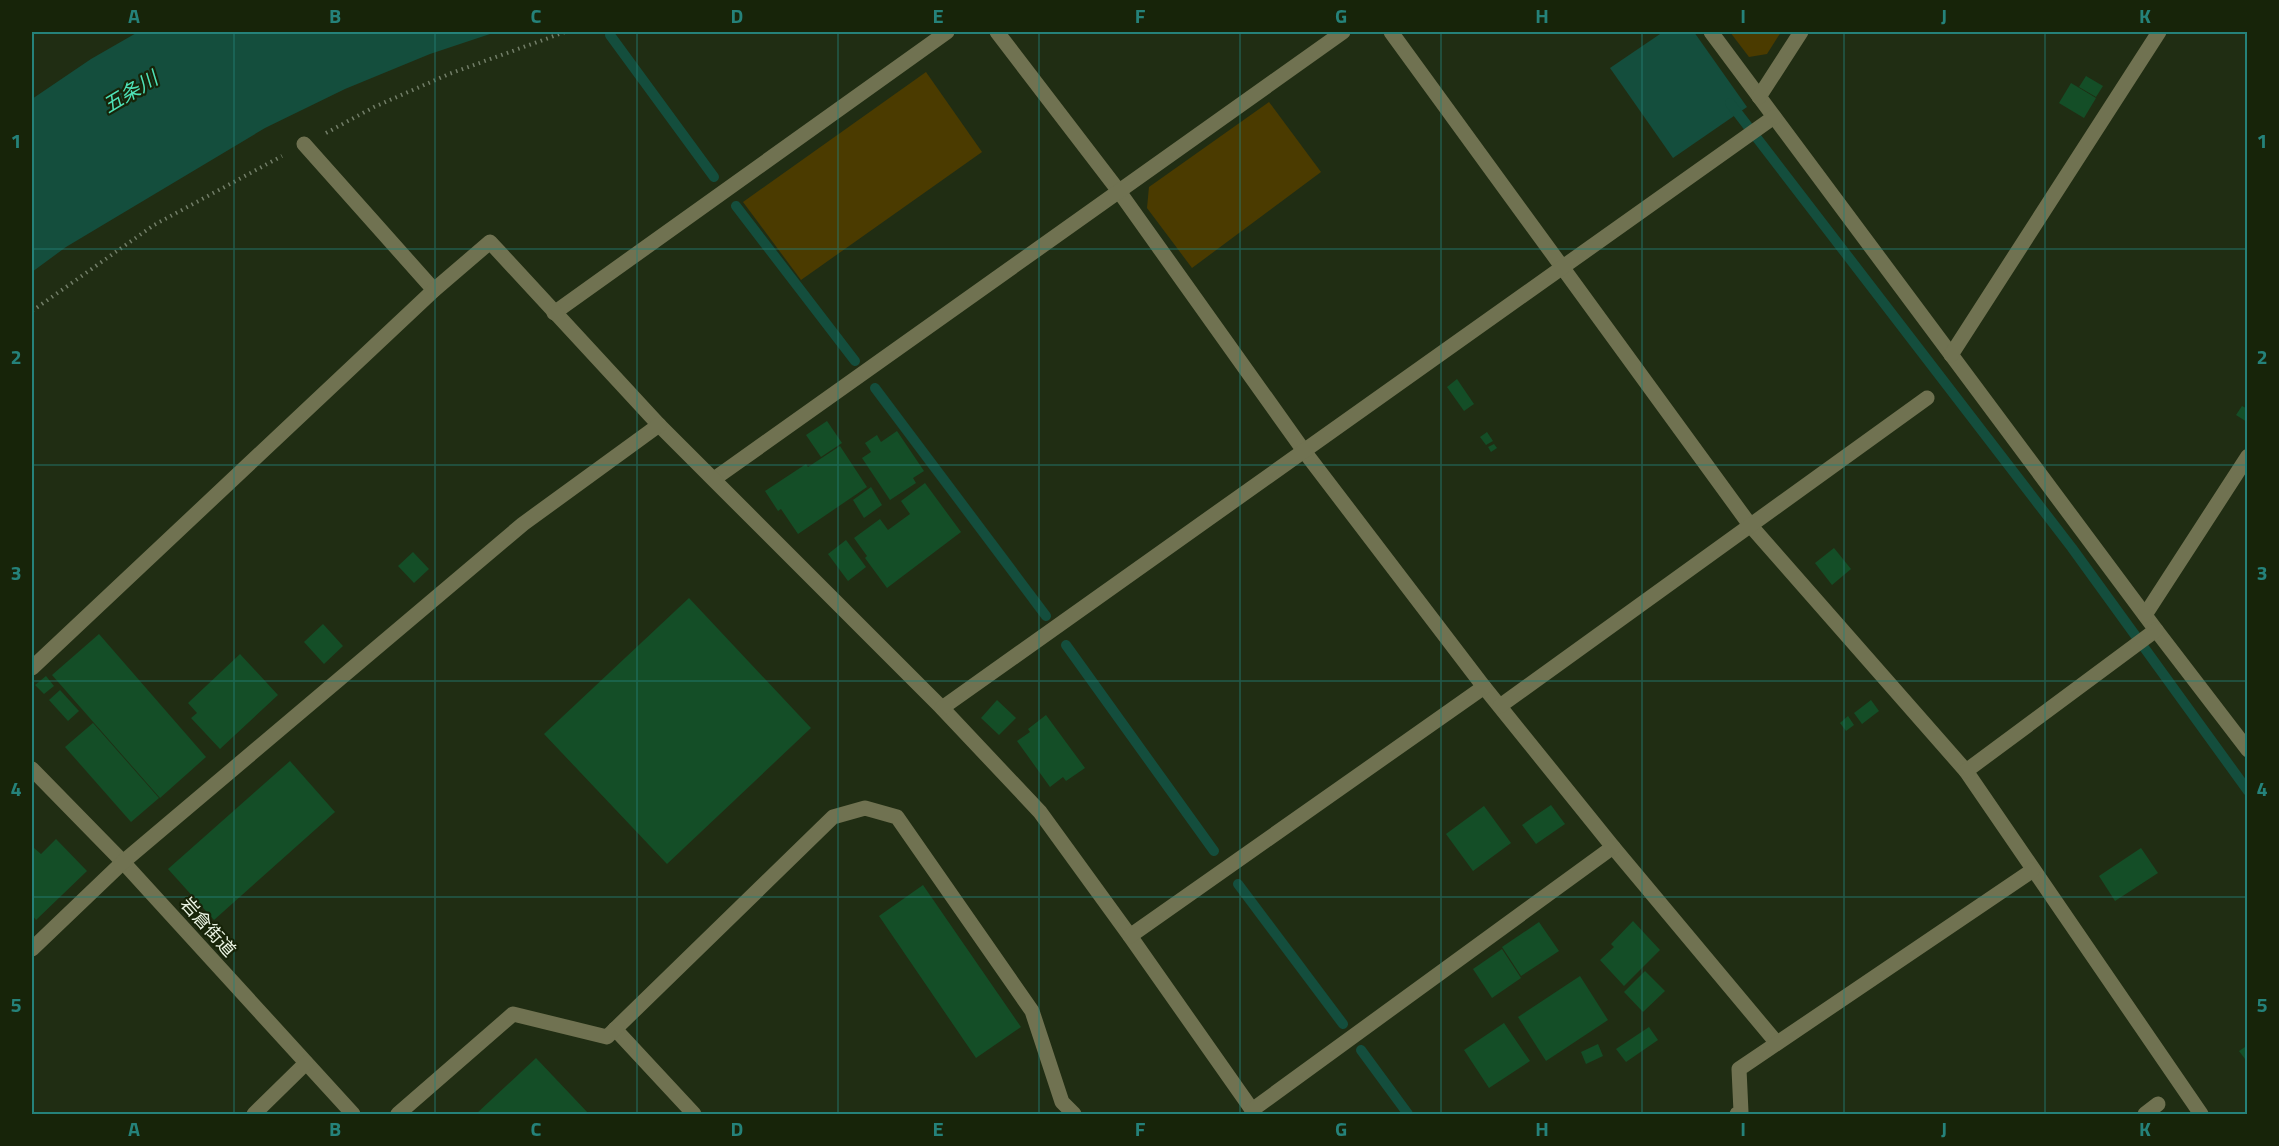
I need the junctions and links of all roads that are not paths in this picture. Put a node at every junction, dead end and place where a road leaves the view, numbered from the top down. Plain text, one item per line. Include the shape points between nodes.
1 (946, 32) edge
2 (997, 32) edge
3 (1343, 32) edge
4 (1391, 32) edge
5 (1710, 32) edge
6 (1801, 32) edge
7 (2159, 32) edge
8 (1759, 97) junction
9 (1774, 117) junction
10 (304, 144) dead end
11 (1118, 190) junction
12 (1563, 267) junction
13 (434, 290) junction
14 (554, 313) junction
15 (1951, 355) junction
16 (1927, 398) dead end
17 (659, 425) junction
18 (1304, 451) junction
19 (2246, 461) edge
20 (714, 479) junction
21 (1750, 525) junction
22 (2145, 615) junction
23 (2156, 630) junction
24 (32, 668) edge
25 (1484, 687) junction
26 (1500, 706) junction
27 (942, 708) junction
28 (2247, 750) edge
29 (32, 769) edge
30 (1966, 771) junction
31 (1612, 847) junction
32 (123, 862) junction
33 (2033, 870) junction
34 (1130, 936) junction
35 (32, 949) edge
36 (615, 1029) junction
37 (1776, 1042) junction
38 (306, 1063) junction
39 (2158, 1104) dead end
40 (1253, 1112) edge
41 (254, 1114) edge
42 (353, 1114) edge
43 (398, 1114) edge
44 (694, 1114) edge
45 (1074, 1114) edge
46 (1737, 1114) edge
47 (2145, 1114) edge
48 (2201, 1114) edge

1 - 14 street
2 - 11 street
3 - 11 street
4 - 12 street
5 - 8 street
6 - 8 street
7 - 15 street
8 - 9 street
9 - 12 street
9 - 15 street
10 - 13 street
11 - 18 street
11 - 20 street
12 - 18 street
12 - 21 street
13 - 14 street via 490,242
13 - 24 street
14 - 17 street
15 - 22 street
16 - 21 street
17 - 20 street
17 - 32 street via 523,524
18 - 25 street
18 - 27 street
19 - 22 street
20 - 27 street
21 - 26 street
21 - 30 street
22 - 23 street
23 - 28 street
23 - 30 street
25 - 26 street
25 - 34 street
26 - 31 street
27 - 34 street via 1040,812
29 - 32 street, 岩倉街道
30 - 33 street
31 - 37 street
31 - 40 street
32 - 35 street
32 - 38 street, 岩倉街道
33 - 37 street
33 - 48 street
34 - 40 street
36 - 43 street via 607,1037 513,1014
36 - 44 street
36 - 45 street via 833,818 865,808 897,818 1032,1011 1062,1102
37 - 46 street via 1738,1069 1741,1112
38 - 41 street
38 - 42 street, 岩倉街道
39 - 47 street

